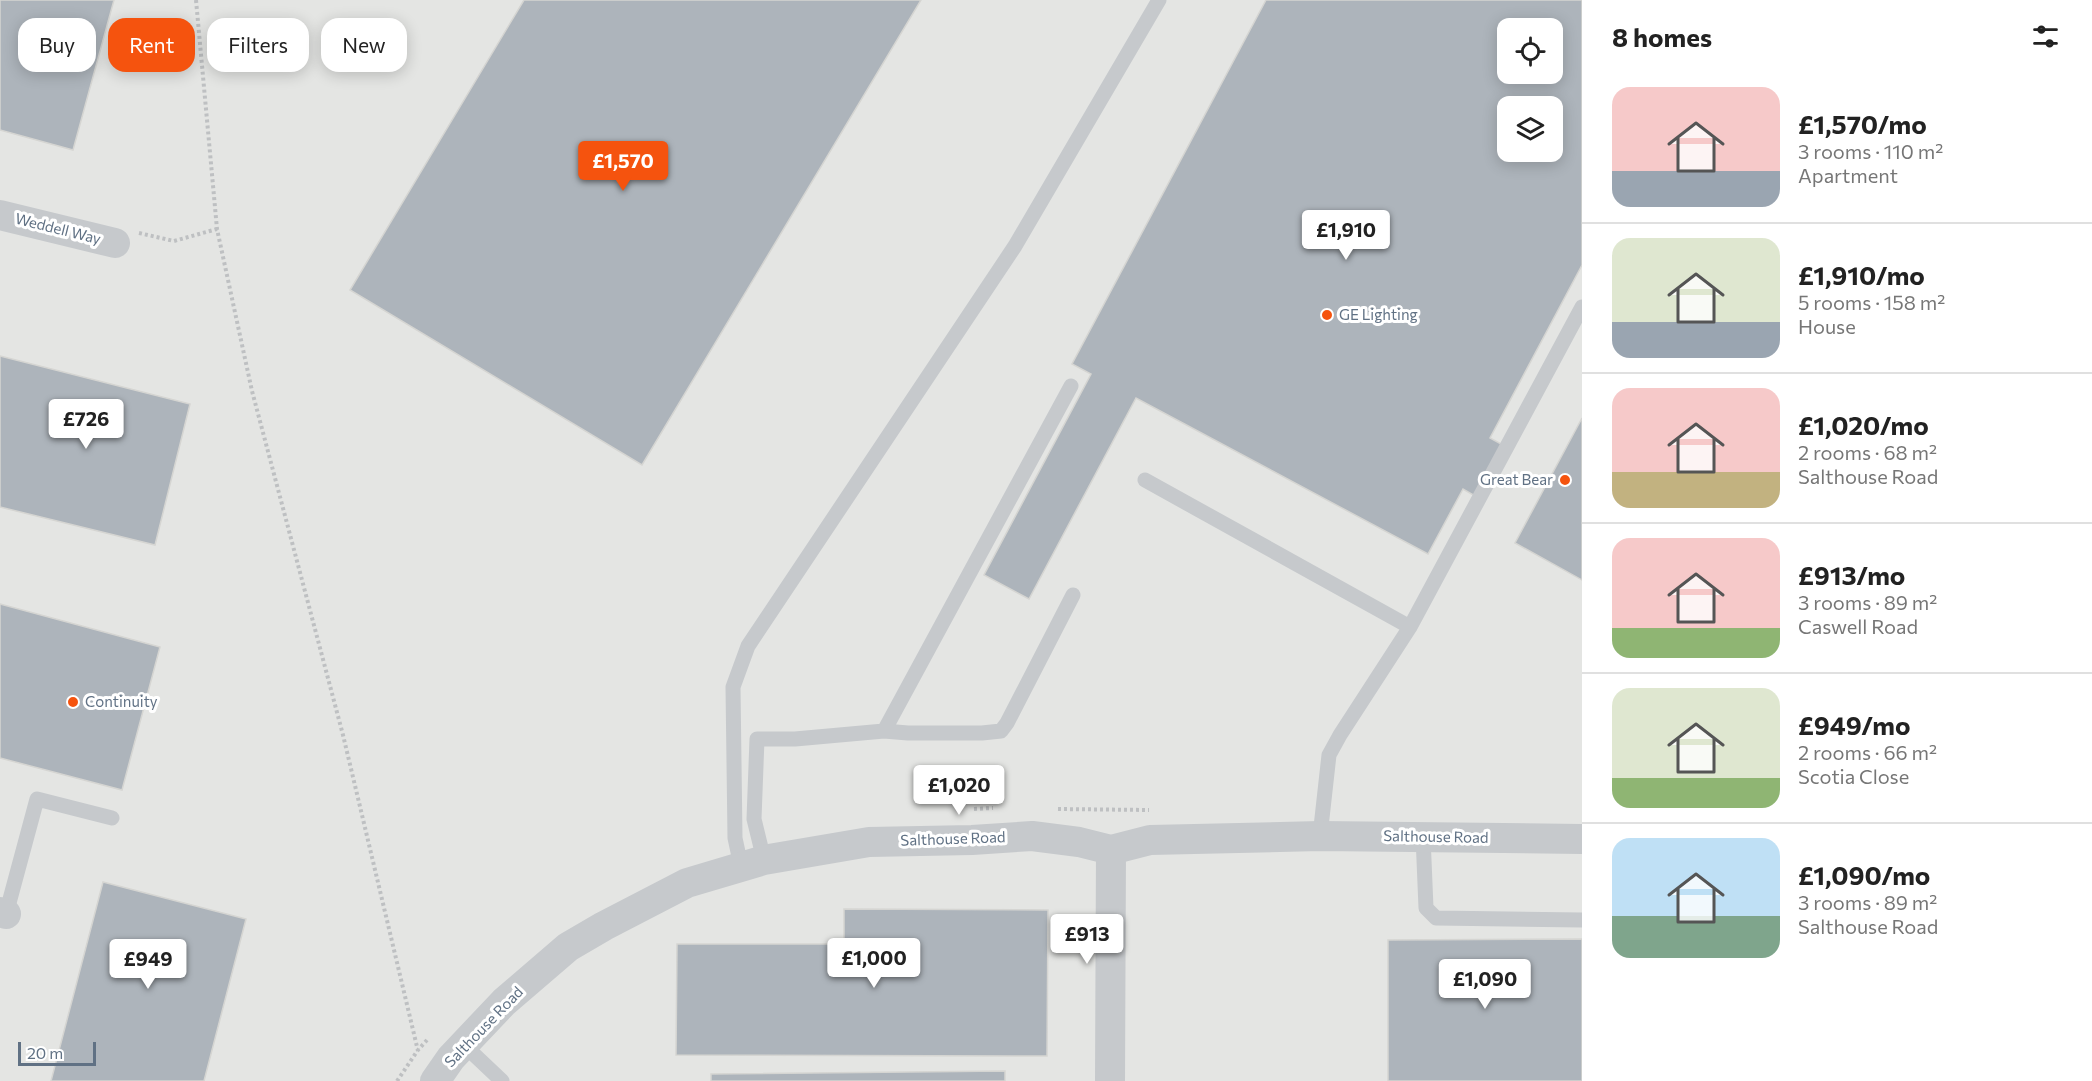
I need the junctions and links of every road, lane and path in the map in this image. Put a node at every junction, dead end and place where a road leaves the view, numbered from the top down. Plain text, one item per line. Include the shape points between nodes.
1 (196, 0) edge
2 (1159, 0) edge
3 (0, 215) edge
4 (217, 229) junction
5 (115, 243) joint
6 (1582, 307) edge
7 (1071, 386) dead end
8 (1144, 480) dead end
9 (1073, 595) dead end
10 (1410, 627) junction
11 (884, 731) junction
12 (112, 818) dead end
13 (1320, 836) junction
14 (1423, 836) junction
15 (1582, 839) edge
16 (1111, 850) junction
17 (752, 863) junction
18 (3, 913) edge
19 (1582, 920) edge
20 (464, 1045) junction
21 (397, 1081) edge
22 (435, 1081) edge
23 (502, 1081) edge
24 (1110, 1081) edge

1 - 4 path
2 - 17 lane via 1015,246 748,646 733,687 735,837
3 - 5 street, Weddell Way
4 - 5 path via 174,241 122,229
4 - 21 path via 252,391 343,735 417,1050
6 - 10 lane
7 - 11 lane
8 - 10 lane
9 - 11 lane via 1001,731
10 - 13 lane via 1329,754
11 - 17 lane via 757,739
12 - 18 lane via 37,799
13 - 14 street, Salthouse Road
13 - 16 street, Salthouse Road via 1150,840
14 - 15 street, Salthouse Road
14 - 19 lane via 1426,908 1436,918
16 - 17 street, Salthouse Road via 1032,836 869,842
16 - 24 street
17 - 20 street, Salthouse Road via 687,883 568,947 504,1002
20 - 22 street, Salthouse Road
20 - 23 lane

